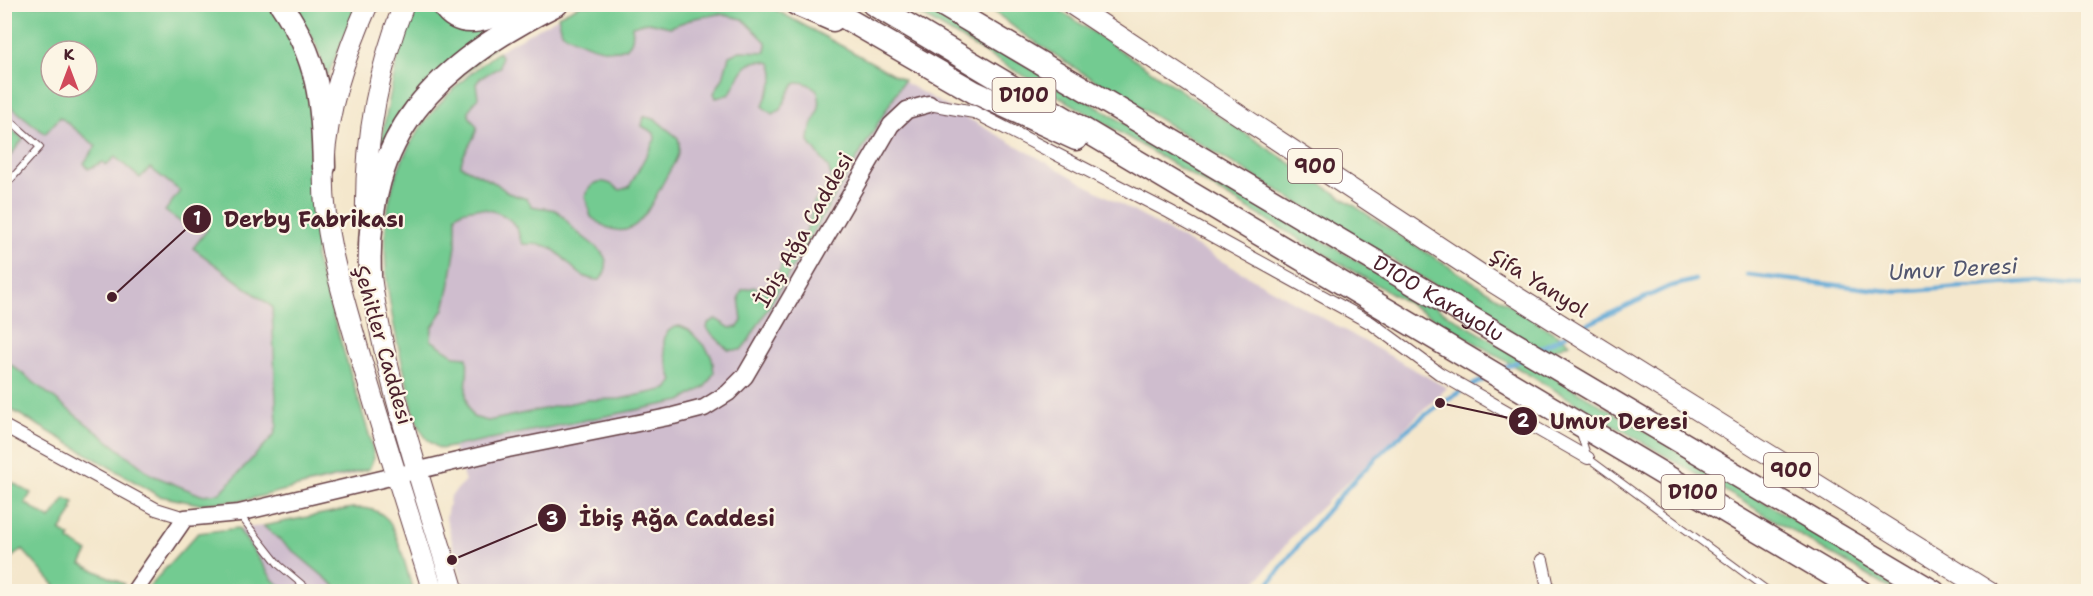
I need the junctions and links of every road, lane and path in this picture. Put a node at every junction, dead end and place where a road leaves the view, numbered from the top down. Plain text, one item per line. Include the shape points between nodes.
1 (281, 4) edge
2 (368, 4) edge
3 (404, 4) edge
4 (442, 4) edge
5 (517, 4) edge
6 (557, 4) edge
7 (796, 4) edge
8 (821, 4) edge
9 (873, 4) edge
10 (941, 4) edge
11 (958, 4) edge
12 (1071, 4) edge
13 (1008, 44) junction
14 (900, 49) junction
15 (929, 104) joint
16 (4, 116) edge
17 (324, 167) junction
18 (1175, 185) junction
19 (4, 187) edge
20 (370, 275) junction
21 (1576, 422) junction
22 (4, 426) edge
23 (1588, 458) junction
24 (419, 471) junction
25 (397, 477) junction
26 (239, 513) junction
27 (186, 518) junction
28 (1542, 560) dead end
29 (134, 591) edge
30 (310, 591) edge
31 (433, 591) edge
32 (454, 591) edge
33 (1549, 591) edge
34 (1770, 591) edge
35 (1862, 591) edge
36 (1934, 591) edge
37 (1989, 591) edge

1 - 17 highway via 304,41 316,79 322,111
2 - 17 main road, Şehitler Caddesi via 335,95
3 - 20 main road, Şehitler Caddesi via 386,60 372,127 366,208
4 - 5 highway via 453,15 473,22 497,16
6 - 20 highway via 479,51 433,89 403,126 384,164 374,196
7 - 14 highway
8 - 14 highway
9 - 18 highway, D100 Karayolu / D100
10 - 13 highway, D100 Karayolu / D100
11 - 13 highway
12 - 37 main road, Şifa Yanyol / 900 via 1561,325
13 - 36 highway, D100 Karayolu / D100
14 - 18 highway via 974,92
15 - 23 street via 974,112 1169,212 1371,322 1457,383
15 - 24 street, İbiş Ağa Caddesi via 907,110 891,125 745,376 728,393 704,408 673,416
16 - 19 lane via 40,147
17 - 25 main road, Şehitler Caddesi via 327,218 338,277
18 - 21 highway, D100 Karayolu / D100
20 - 24 main road, Şehitler Caddesi via 390,377
21 - 23 lane
21 - 35 highway, D100 Karayolu / D100
22 - 27 street via 156,509
23 - 34 lane
24 - 25 street, İbiş Ağa Caddesi
24 - 32 main road, Şehitler Caddesi
25 - 26 street, İbiş Ağa Caddesi
25 - 31 main road, Şehitler Caddesi
26 - 27 street, İbiş Ağa Caddesi
26 - 30 lane via 279,565
27 - 29 street
28 - 33 street

